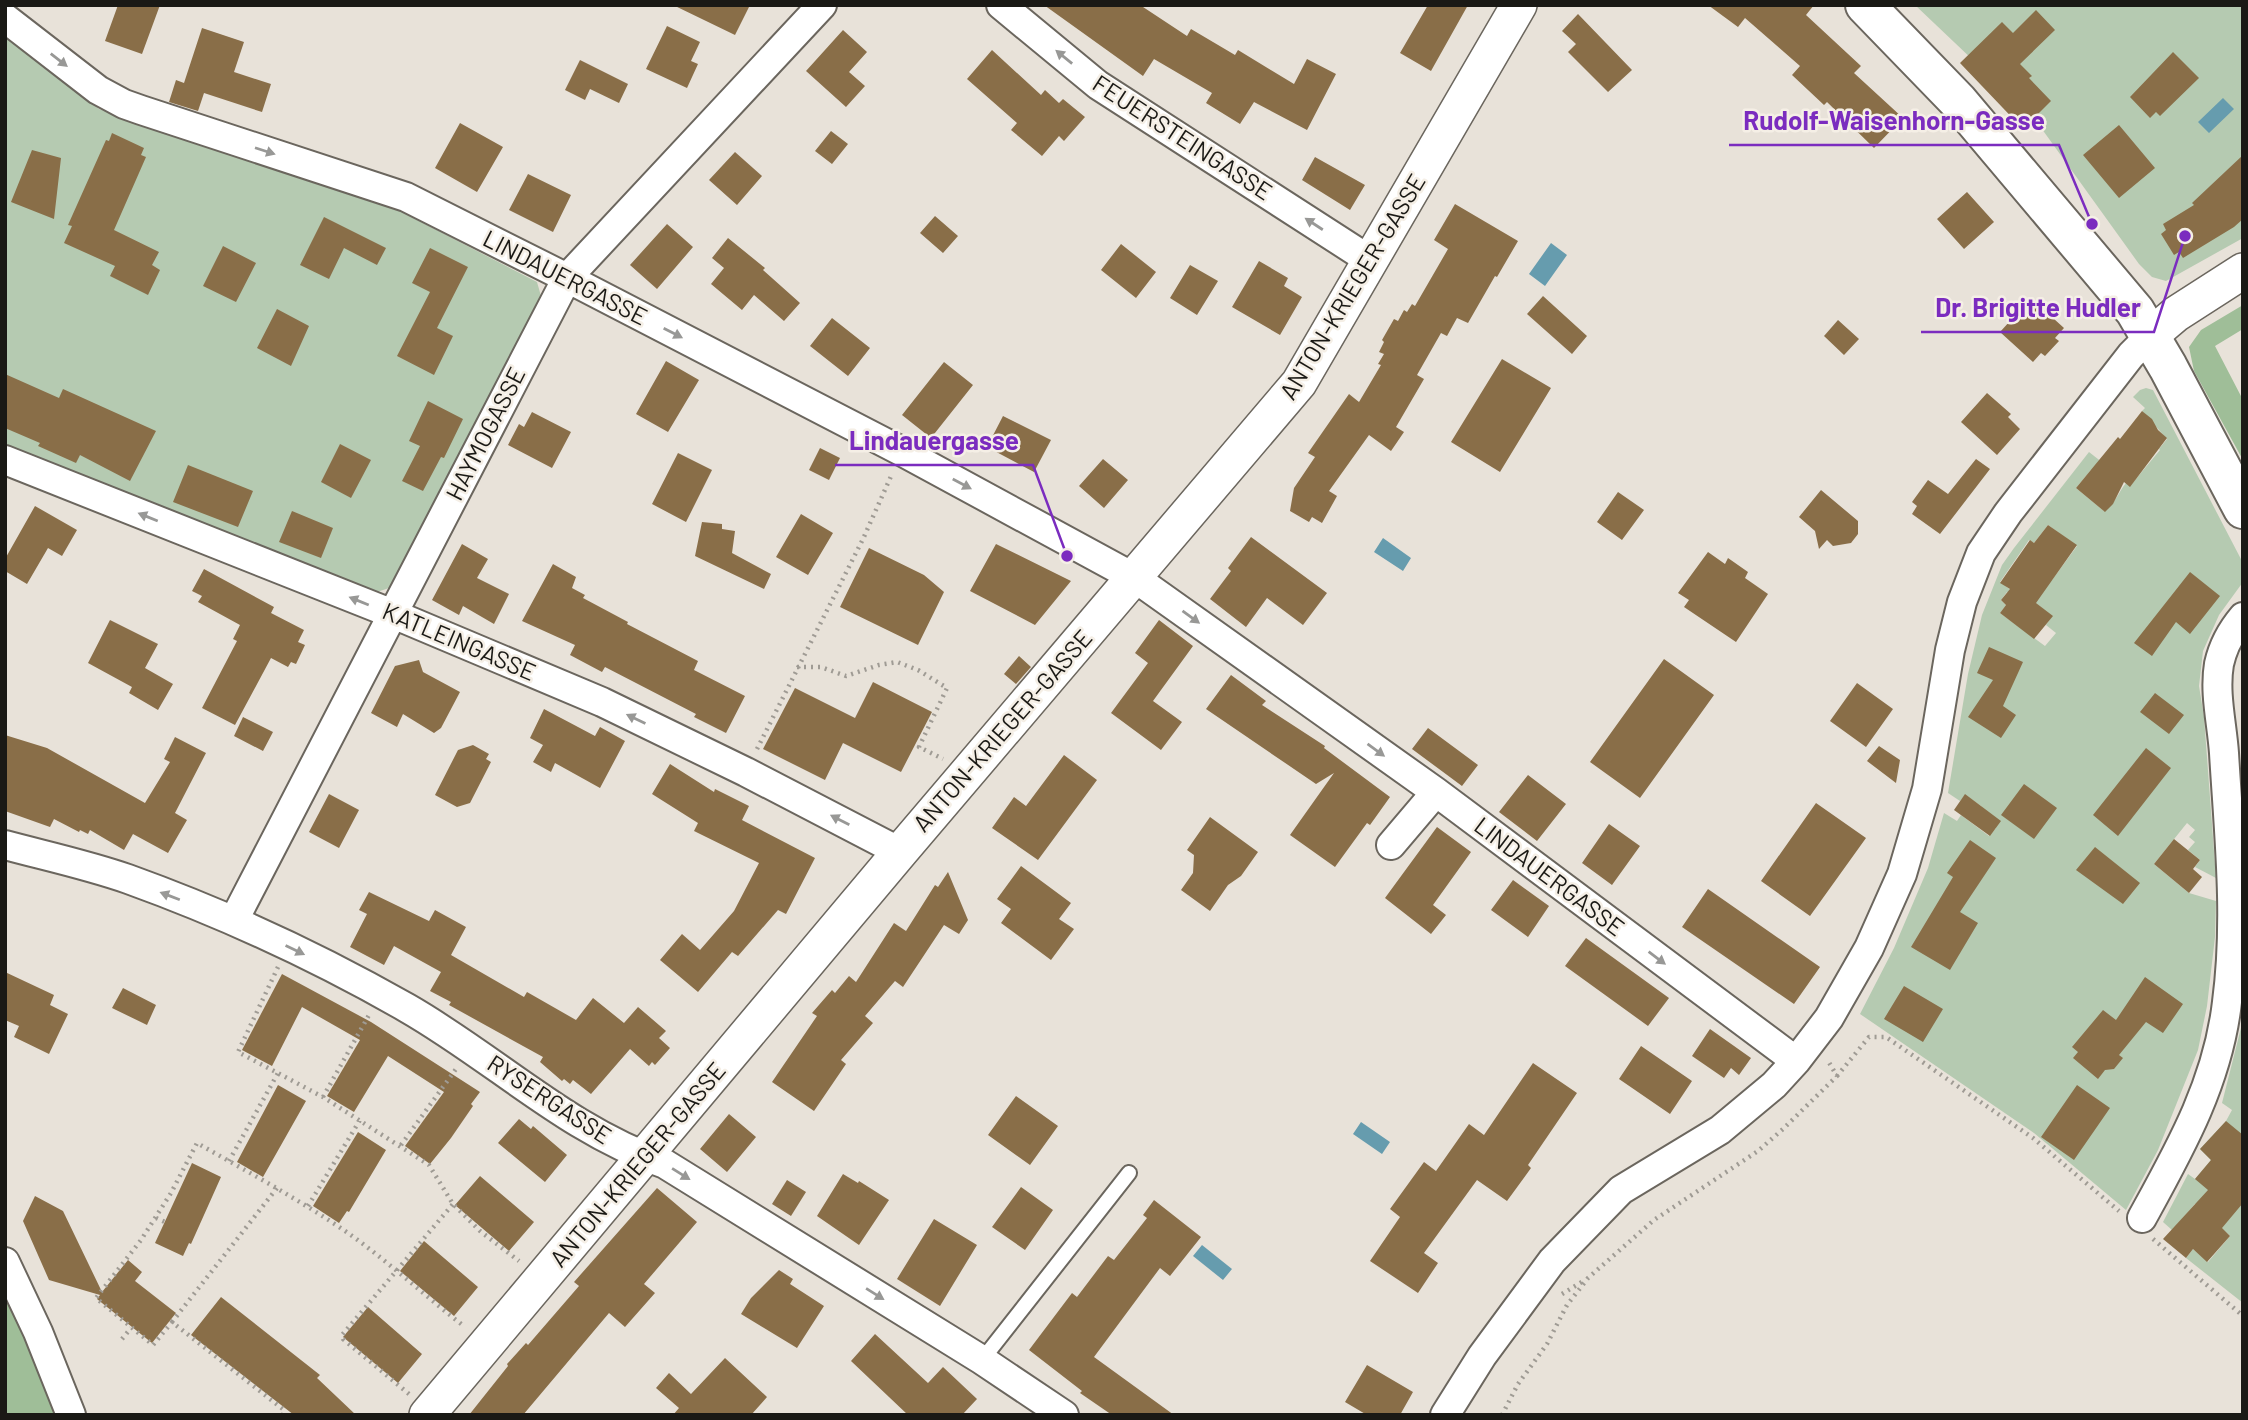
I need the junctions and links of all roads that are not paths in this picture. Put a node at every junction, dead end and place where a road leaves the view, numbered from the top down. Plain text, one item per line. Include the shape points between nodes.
1 (821, 5) edge
2 (1001, 5) edge
3 (1519, 5) edge
4 (1865, 5) edge
5 (5, 18) edge
6 (1371, 261) junction
7 (2243, 271) edge
8 (567, 278) junction
9 (2150, 336) junction
10 (5, 460) edge
11 (2243, 509) edge
12 (1135, 578) junction
13 (393, 614) junction
14 (2243, 617) edge
15 (1436, 792) junction
16 (5, 845) edge
17 (1391, 845) dead end
18 (900, 852) junction
19 (234, 920) junction
20 (1796, 1061) junction
21 (645, 1157) junction
22 (1129, 1173) dead end
23 (2139, 1223) road end
24 (5, 1262) edge
25 (982, 1360) junction
26 (433, 1412) edge
27 (71, 1415) edge
28 (1064, 1415) edge
29 (1446, 1415) edge

1 - 8 street, HAYMOGASSE
6 -> 2 street, FEUERSTEINGASSE via 1098,85
3 - 6 street, ANTON-KRIEGER-GASSE
4 - 9 main road via 1967,111 2118,289
5 -> 8 street, LINDAUERGASSE via 97,90 124,104 406,197
6 - 12 street, ANTON-KRIEGER-GASSE via 1299,383
7 - 9 street
8 -> 12 street, LINDAUERGASSE
8 - 13 street, HAYMOGASSE
9 - 11 main road
9 - 20 street via 2016,503 1982,554 1962,602 1927,789 1902,874 1869,948 1829,1017
13 -> 10 street, KATLEINGASSE
12 -> 15 street, LINDAUERGASSE
12 - 18 street, ANTON-KRIEGER-GASSE
18 -> 13 street, KATLEINGASSE via 602,702
13 - 19 street, HAYMOGASSE
14 - 23 street via 2225,647 2218,684 2234,927 2227,1004 2201,1105
15 - 17 street
15 -> 20 street, LINDAUERGASSE
19 -> 16 street, RYSERGASSE via 126,878
18 - 21 street, ANTON-KRIEGER-GASSE
19 -> 21 street, RYSERGASSE via 410,1010 552,1108
20 - 29 street via 1720,1130 1621,1190 1552,1261 1482,1356
21 -> 25 street, RYSERGASSE via 665,1164
21 - 26 street, ANTON-KRIEGER-GASSE
22 - 25 lane
24 - 27 street
25 - 28 street, RYSERGASSE

